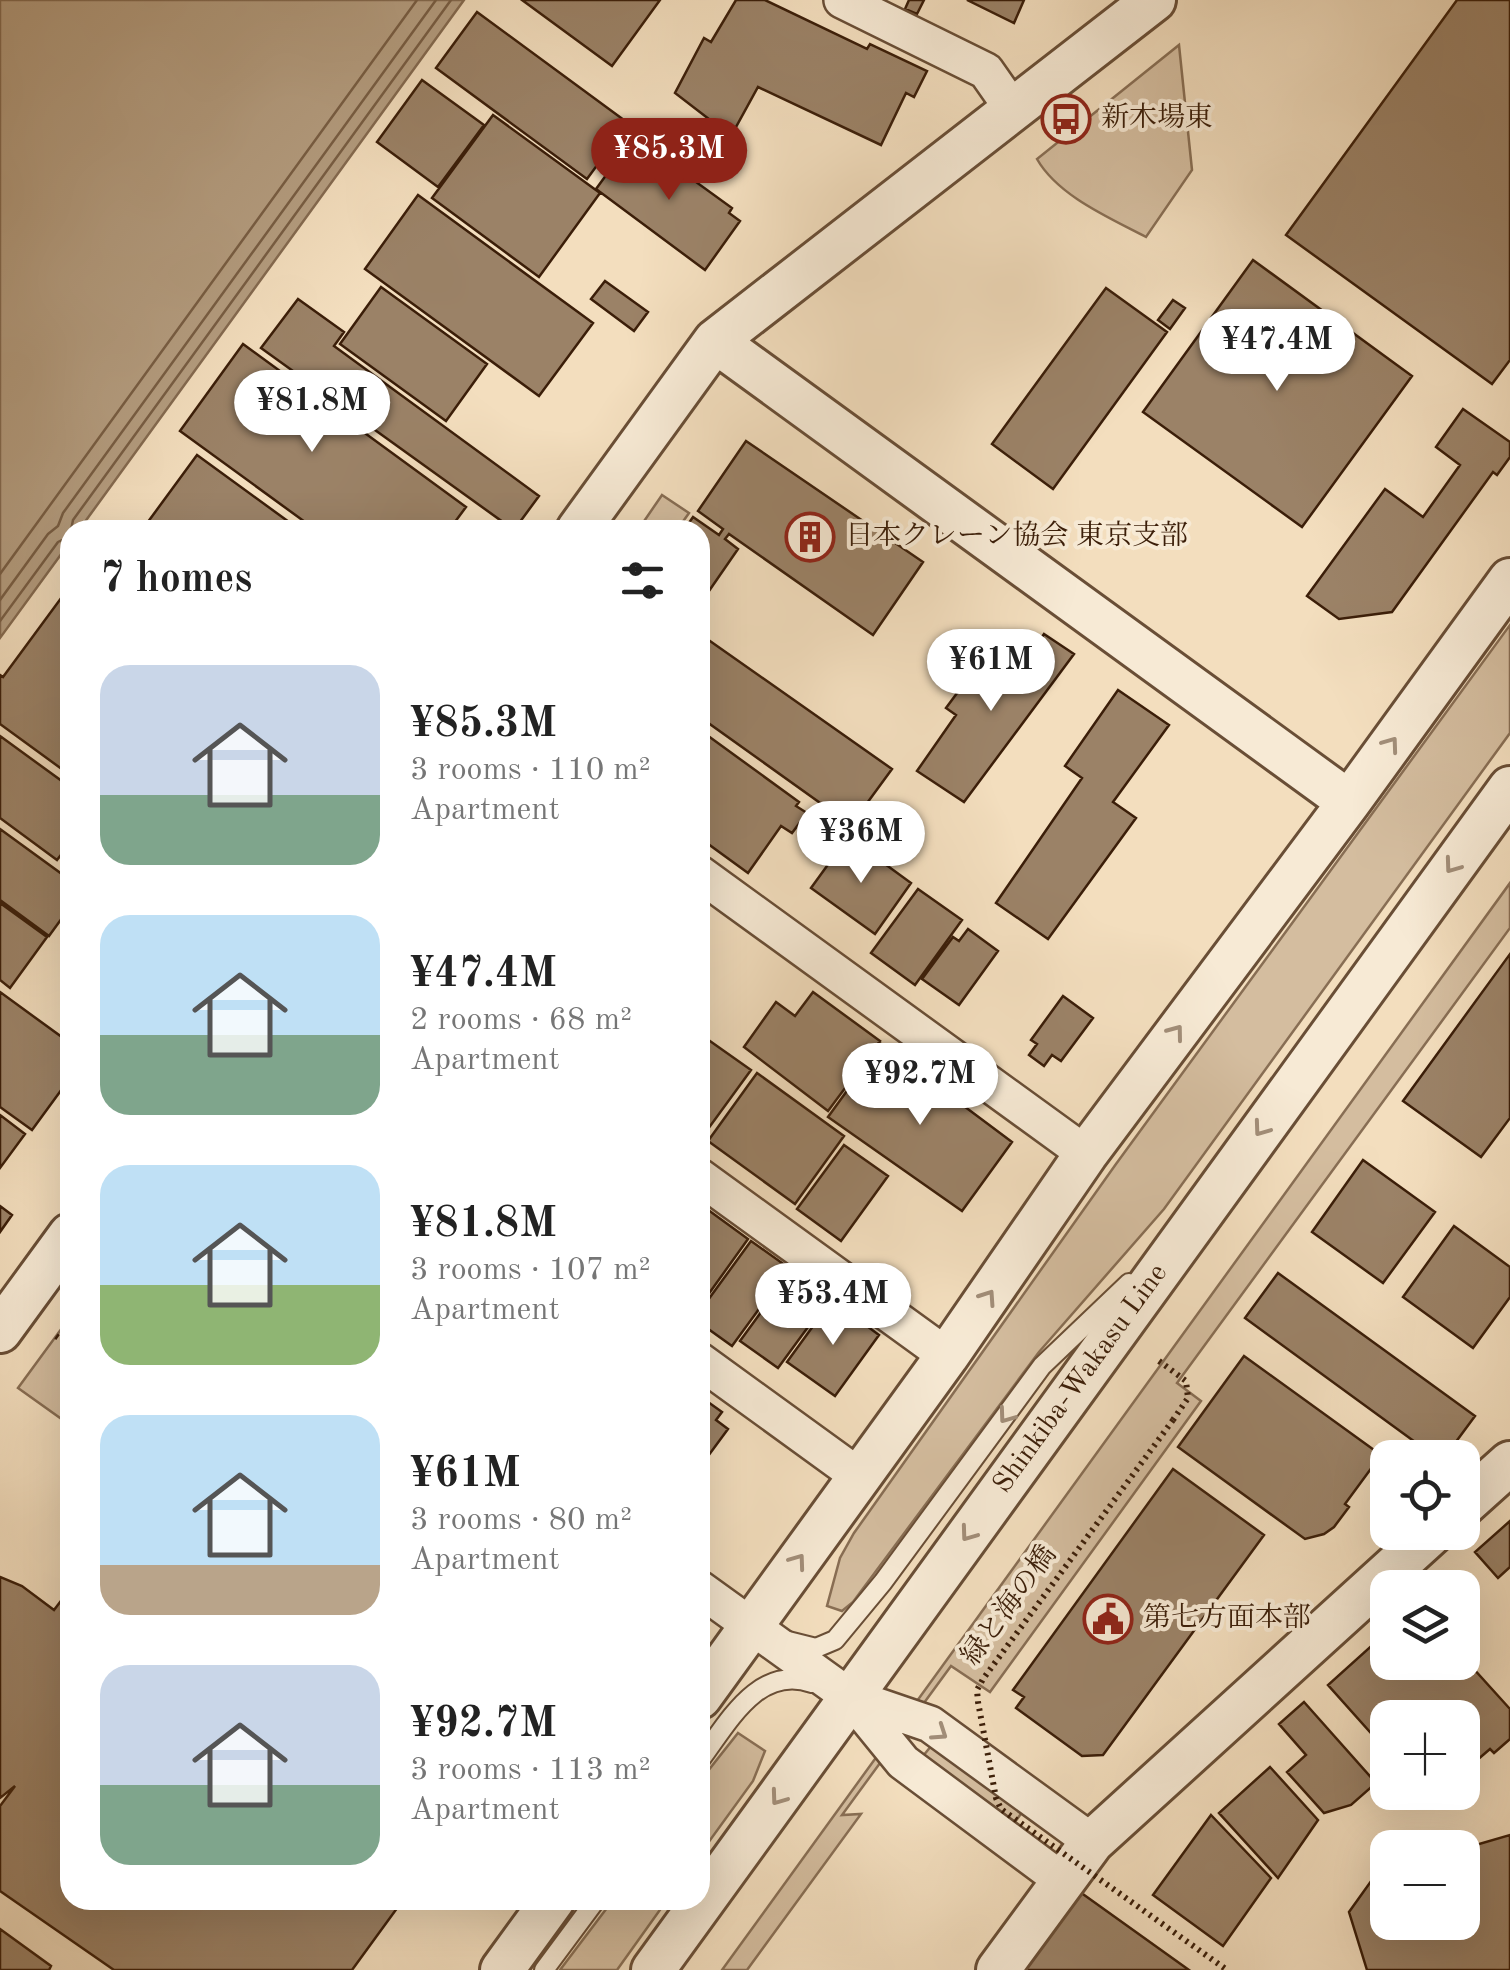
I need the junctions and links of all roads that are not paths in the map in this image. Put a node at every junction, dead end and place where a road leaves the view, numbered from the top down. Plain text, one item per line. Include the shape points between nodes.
1 (842, 0) edge
2 (1154, 0) edge
3 (1014, 111) junction
4 (715, 342) junction
5 (585, 520) edge
6 (1510, 580) edge
7 (1510, 788) edge
8 (1349, 802) junction
9 (710, 881) edge
10 (1086, 1154) junction
11 (710, 1184) edge
12 (1195, 1221) junction
13 (60, 1249) edge
14 (0, 1331) edge
15 (947, 1356) junction
16 (710, 1368) edge
17 (1510, 1463) edge
18 (860, 1476) junction
19 (1480, 1490) edge
20 (1413, 1550) edge
21 (710, 1596) edge
22 (751, 1626) junction
23 (710, 1683) edge
24 (850, 1697) junction
25 (710, 1746) edge
26 (1092, 1842) junction
27 (1064, 1881) junction
28 (710, 1891) edge
29 (545, 1910) edge
30 (589, 1910) edge
31 (696, 1910) edge
32 (502, 1970) edge
33 (544, 1970) edge
34 (653, 1970) edge
35 (998, 1970) edge

1 - 3 street via 986,72
2 - 3 street
3 - 4 street
4 - 5 street
4 - 8 street
8 -> 6 street
7 -> 12 street, Shinkiba-Wakasu Line
10 -> 8 street
9 - 10 street
15 -> 10 street
11 - 15 street
12 -> 22 lane via 1042,1366 835,1640 800,1646
12 -> 24 street, Shinkiba-Wakasu Line
13 - 14 street
15 - 18 street
16 - 18 street
17 - 19 street
22 -> 18 street
20 - 26 street
21 - 22 street
22 - 23 street
22 - 24 street
24 - 25 lane via 795,1677 776,1680 740,1706
24 -> 26 street via 930,1724
24 - 27 street via 902,1762
24 -> 28 street, Shinkiba-Wakasu Line
26 - 27 street
27 - 35 street
29 - 32 street
30 - 33 lane
31 -> 34 street, Shinkiba-Wakasu Line

